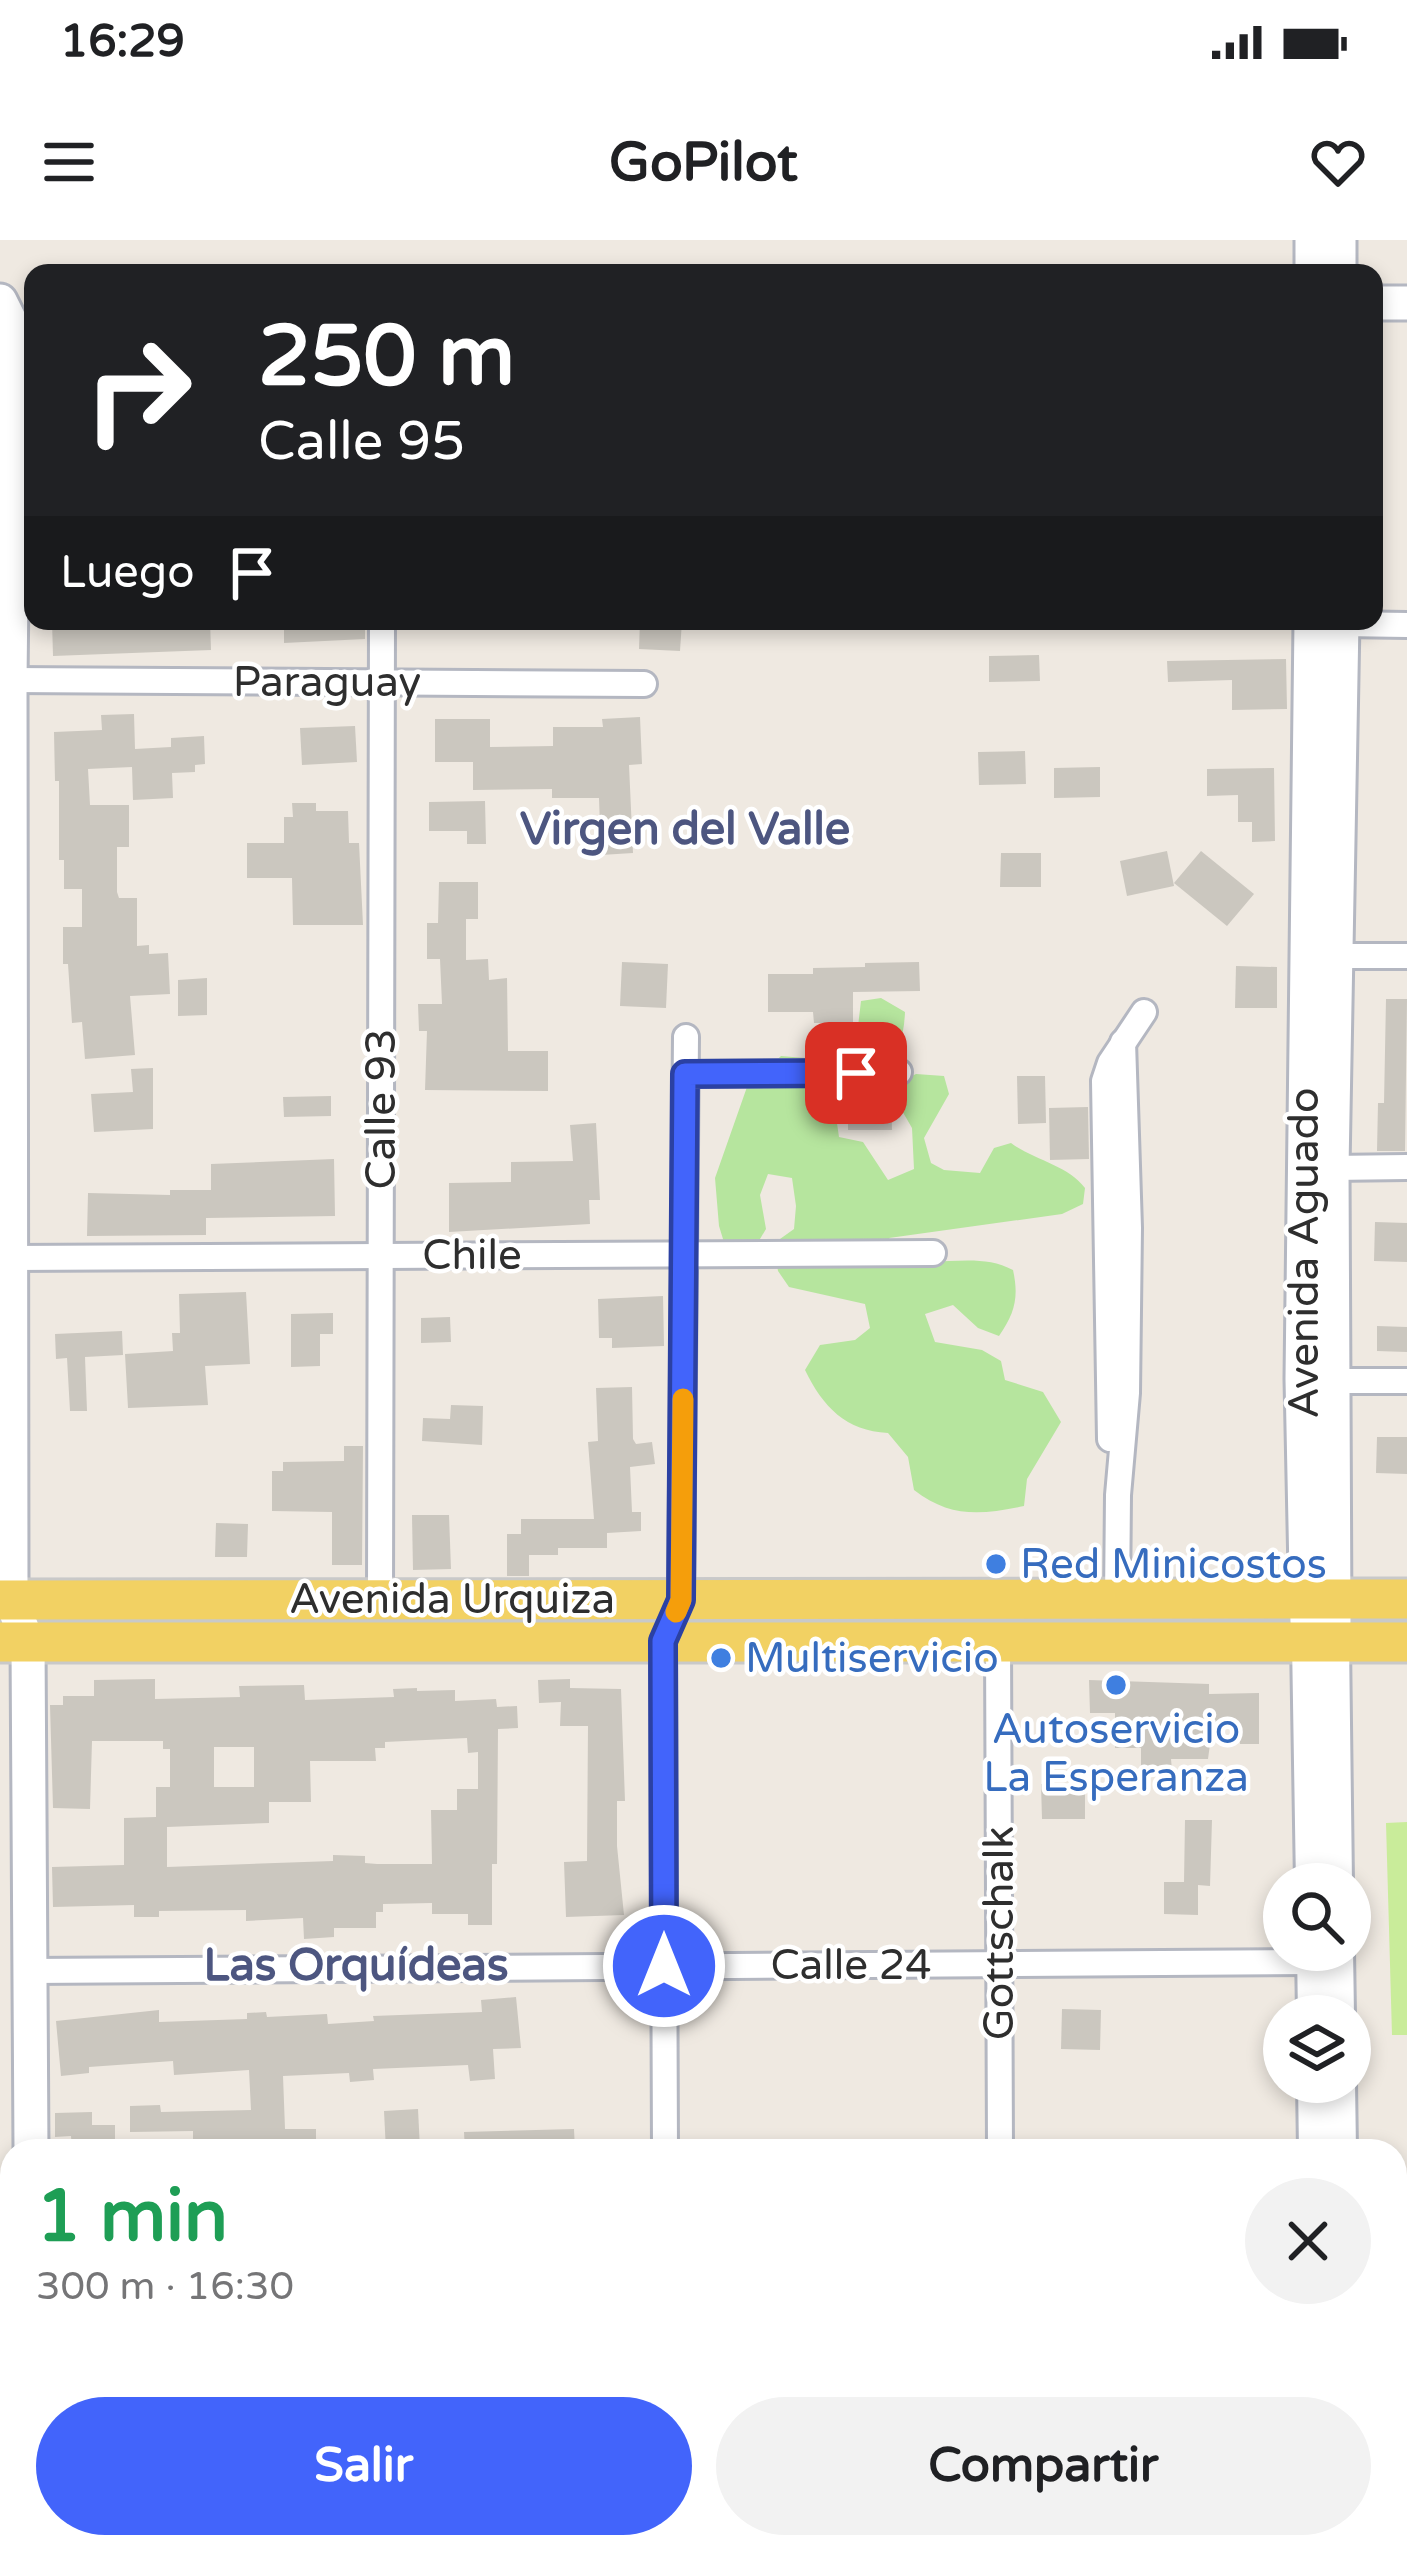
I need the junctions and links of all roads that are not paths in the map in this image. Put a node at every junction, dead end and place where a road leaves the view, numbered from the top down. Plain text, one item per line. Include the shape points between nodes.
1 (0, 300) edge
2 (382, 630) edge
3 (1332, 630) edge
4 (1332, 630) edge
5 (10, 680) junction
6 (382, 682) junction
7 (644, 684) dead end
8 (1337, 956) junction
9 (1407, 956) edge
10 (1144, 1012) dead end
11 (686, 1037) dead end
12 (899, 1072) dead end
13 (685, 1074) junction
14 (1407, 1167) edge
15 (1332, 1168) junction
16 (933, 1253) dead end
17 (685, 1254) junction
18 (381, 1256) junction
19 (11, 1258) junction
20 (1333, 1381) junction
21 (1407, 1381) edge
22 (380, 1598) junction
23 (1320, 1599) junction
24 (6, 1600) edge
25 (681, 1600) junction
26 (1407, 1600) edge
27 (1117, 1601) junction
28 (663, 1641) junction
29 (14, 1642) edge
30 (998, 1642) junction
31 (1321, 1642) junction
32 (1407, 1642) edge
33 (1312, 1863) edge
34 (1336, 1863) edge
35 (1263, 1956) edge
36 (999, 1964) junction
37 (664, 1966) junction
38 (29, 1971) junction
39 (1313, 2103) edge
40 (1340, 2103) edge
41 (31, 2139) edge
42 (665, 2139) edge
43 (1000, 2139) edge
44 (1314, 2139) edge
45 (1340, 2139) edge

1 - 5 main road via 14,329
2 - 6 street, Calle 93
3 - 8 main road, Avenida Aguado
4 - 23 main road, Avenida Aguado via 1302,1379
5 - 6 street, Paraguay
5 - 19 main road
6 - 7 street, Paraguay
6 - 18 street, Calle 93
8 - 9 street
8 - 15 main road, Avenida Aguado
10 - 27 street via 1123,1042 1129,1228
11 - 13 street
12 - 13 street
13 - 17 street
14 - 15 street
15 - 20 main road, Avenida Aguado
16 - 17 street, Chile
17 - 18 street, Chile
17 - 25 street
18 - 19 street, Chile
18 - 22 street, Calle 93
19 - 24 main road
20 - 21 street
20 - 23 main road, Avenida Aguado
22 - 24 main road, Avenida Urquiza
22 - 25 main road, Avenida Urquiza
23 - 26 main road, Avenida Urquiza
23 - 27 main road, Avenida Urquiza
23 - 31 main road, Avenida Aguado
24 - 29 main road
25 - 27 main road, Avenida Urquiza
25 - 28 street
28 - 29 main road, Avenida Urquiza
28 - 30 main road, Avenida Urquiza
28 - 37 street
29 - 38 main road
30 - 31 main road, Avenida Urquiza
30 - 36 street, Gottschalk
31 - 32 main road, Avenida Urquiza
31 - 33 street, Avenida Aguado
31 - 34 street, Avenida Aguado
35 - 36 street, Calle 24
36 - 37 street, Calle 24
36 - 43 street, Gottschalk
37 - 38 street, Calle 24
37 - 42 street
38 - 41 main road
39 - 44 street
40 - 45 street

